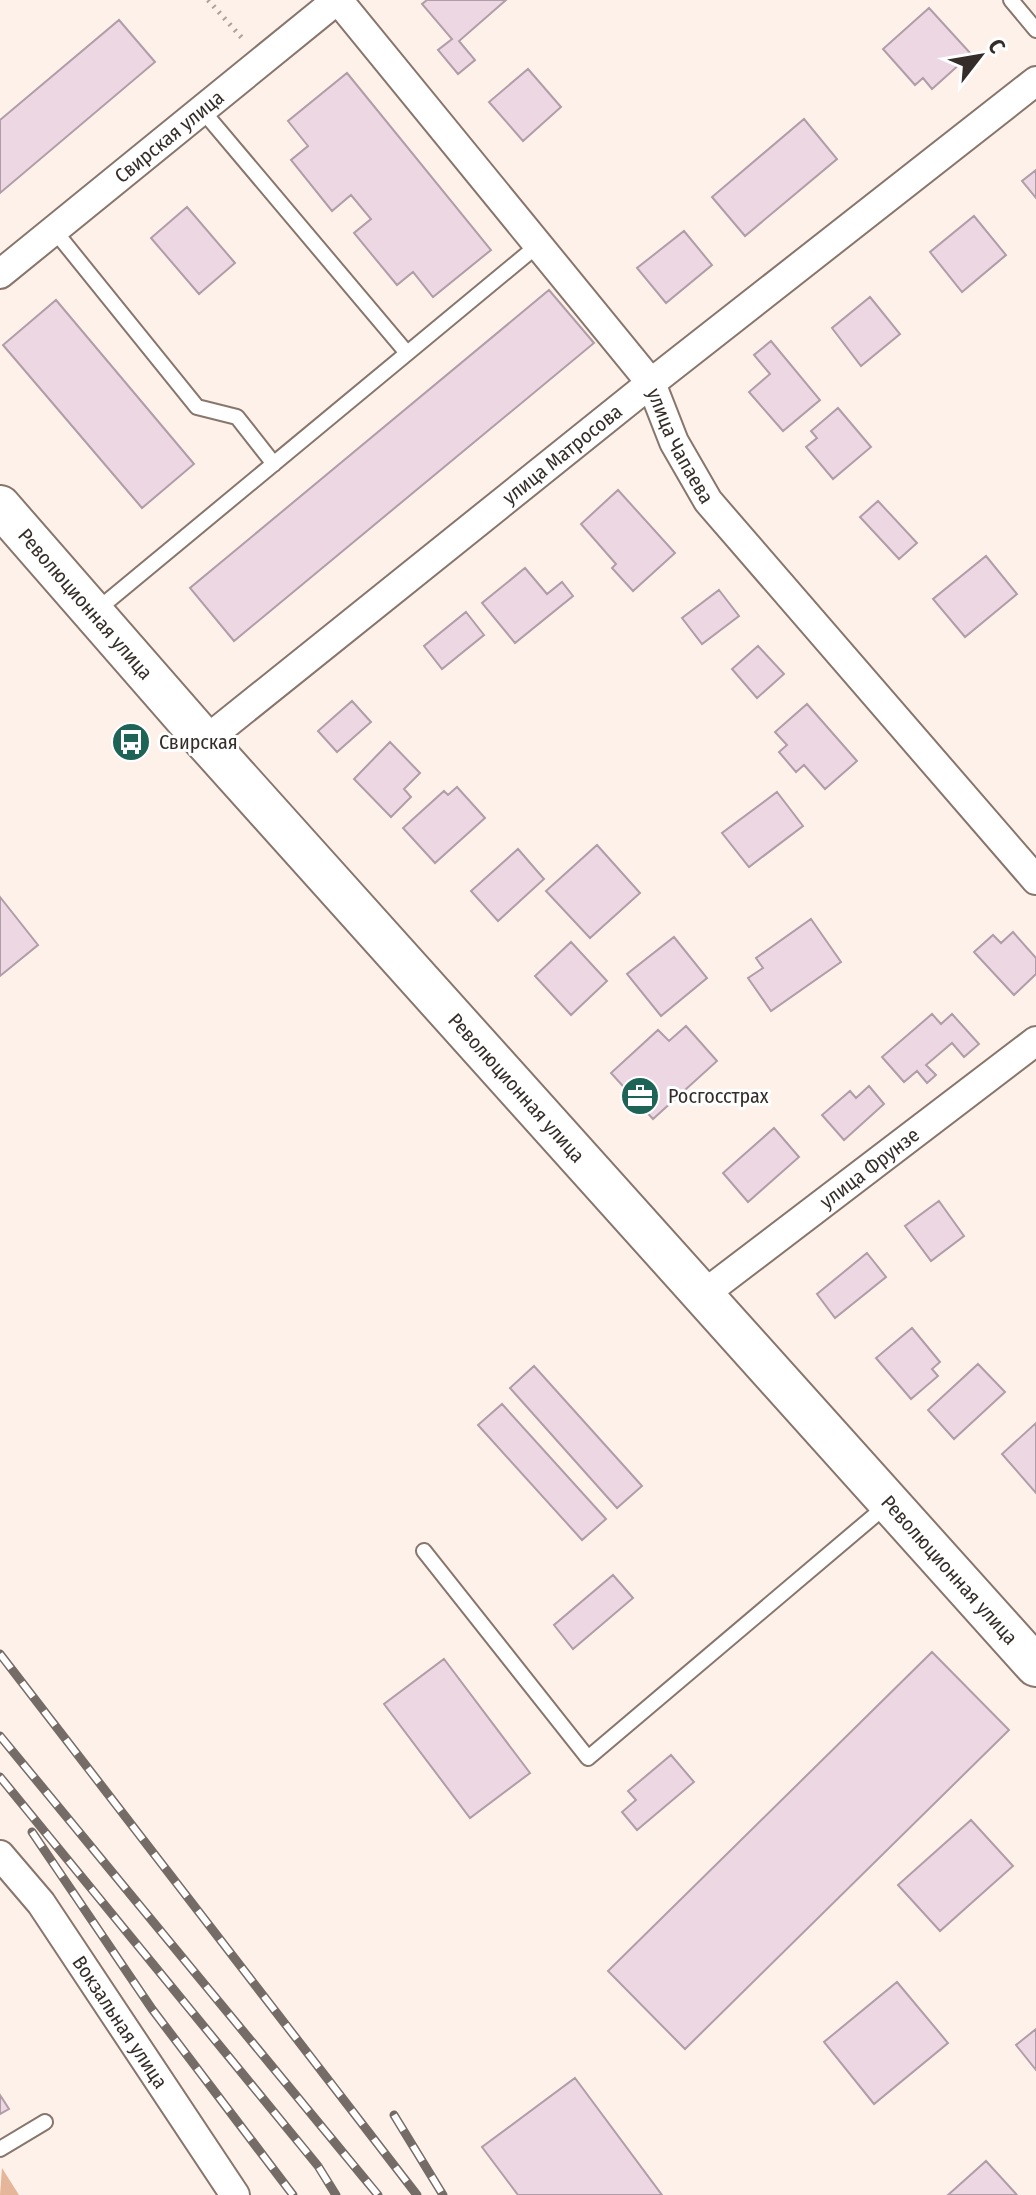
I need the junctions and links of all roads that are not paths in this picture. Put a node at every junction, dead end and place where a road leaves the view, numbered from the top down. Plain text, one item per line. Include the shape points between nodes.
1 (338, 0) edge
2 (1011, 0) edge
3 (1036, 30) edge
4 (1036, 81) edge
5 (202, 110) junction
6 (54, 230) junction
7 (538, 245) junction
8 (0, 274) edge
9 (407, 353) junction
10 (651, 383) junction
11 (274, 464) junction
12 (0, 506) edge
13 (93, 613) junction
14 (205, 741) junction
15 (1036, 880) edge
16 (1036, 1041) edge
17 (704, 1294) junction
18 (891, 1502) junction
19 (424, 1551) dead end
20 (1036, 1666) edge
21 (0, 1855) edge
22 (45, 2122) dead end
23 (0, 2149) edge
24 (235, 2195) edge

1 - 5 street, Свирская улица
1 - 7 street, улица Чапаева
2 - 3 lane
4 - 10 street, улица Матросова
5 - 6 street, Свирская улица
5 - 9 lane
6 - 8 street, Свирская улица
6 - 11 lane via 197,407 237,417
7 - 9 lane
7 - 10 street, улица Чапаева
9 - 11 lane
10 - 14 street, улица Матросова
10 - 15 street, улица Чапаева via 674,442 708,501
11 - 13 lane
12 - 13 main road, Революционная улица
13 - 14 main road, Революционная улица
14 - 17 main road, Революционная улица
16 - 17 street, улица Фрунзе
17 - 18 main road, Революционная улица
18 - 19 lane via 588,1758
18 - 20 main road, Революционная улица
21 - 24 street, Вокзальная улица via 41,1903
22 - 23 lane

